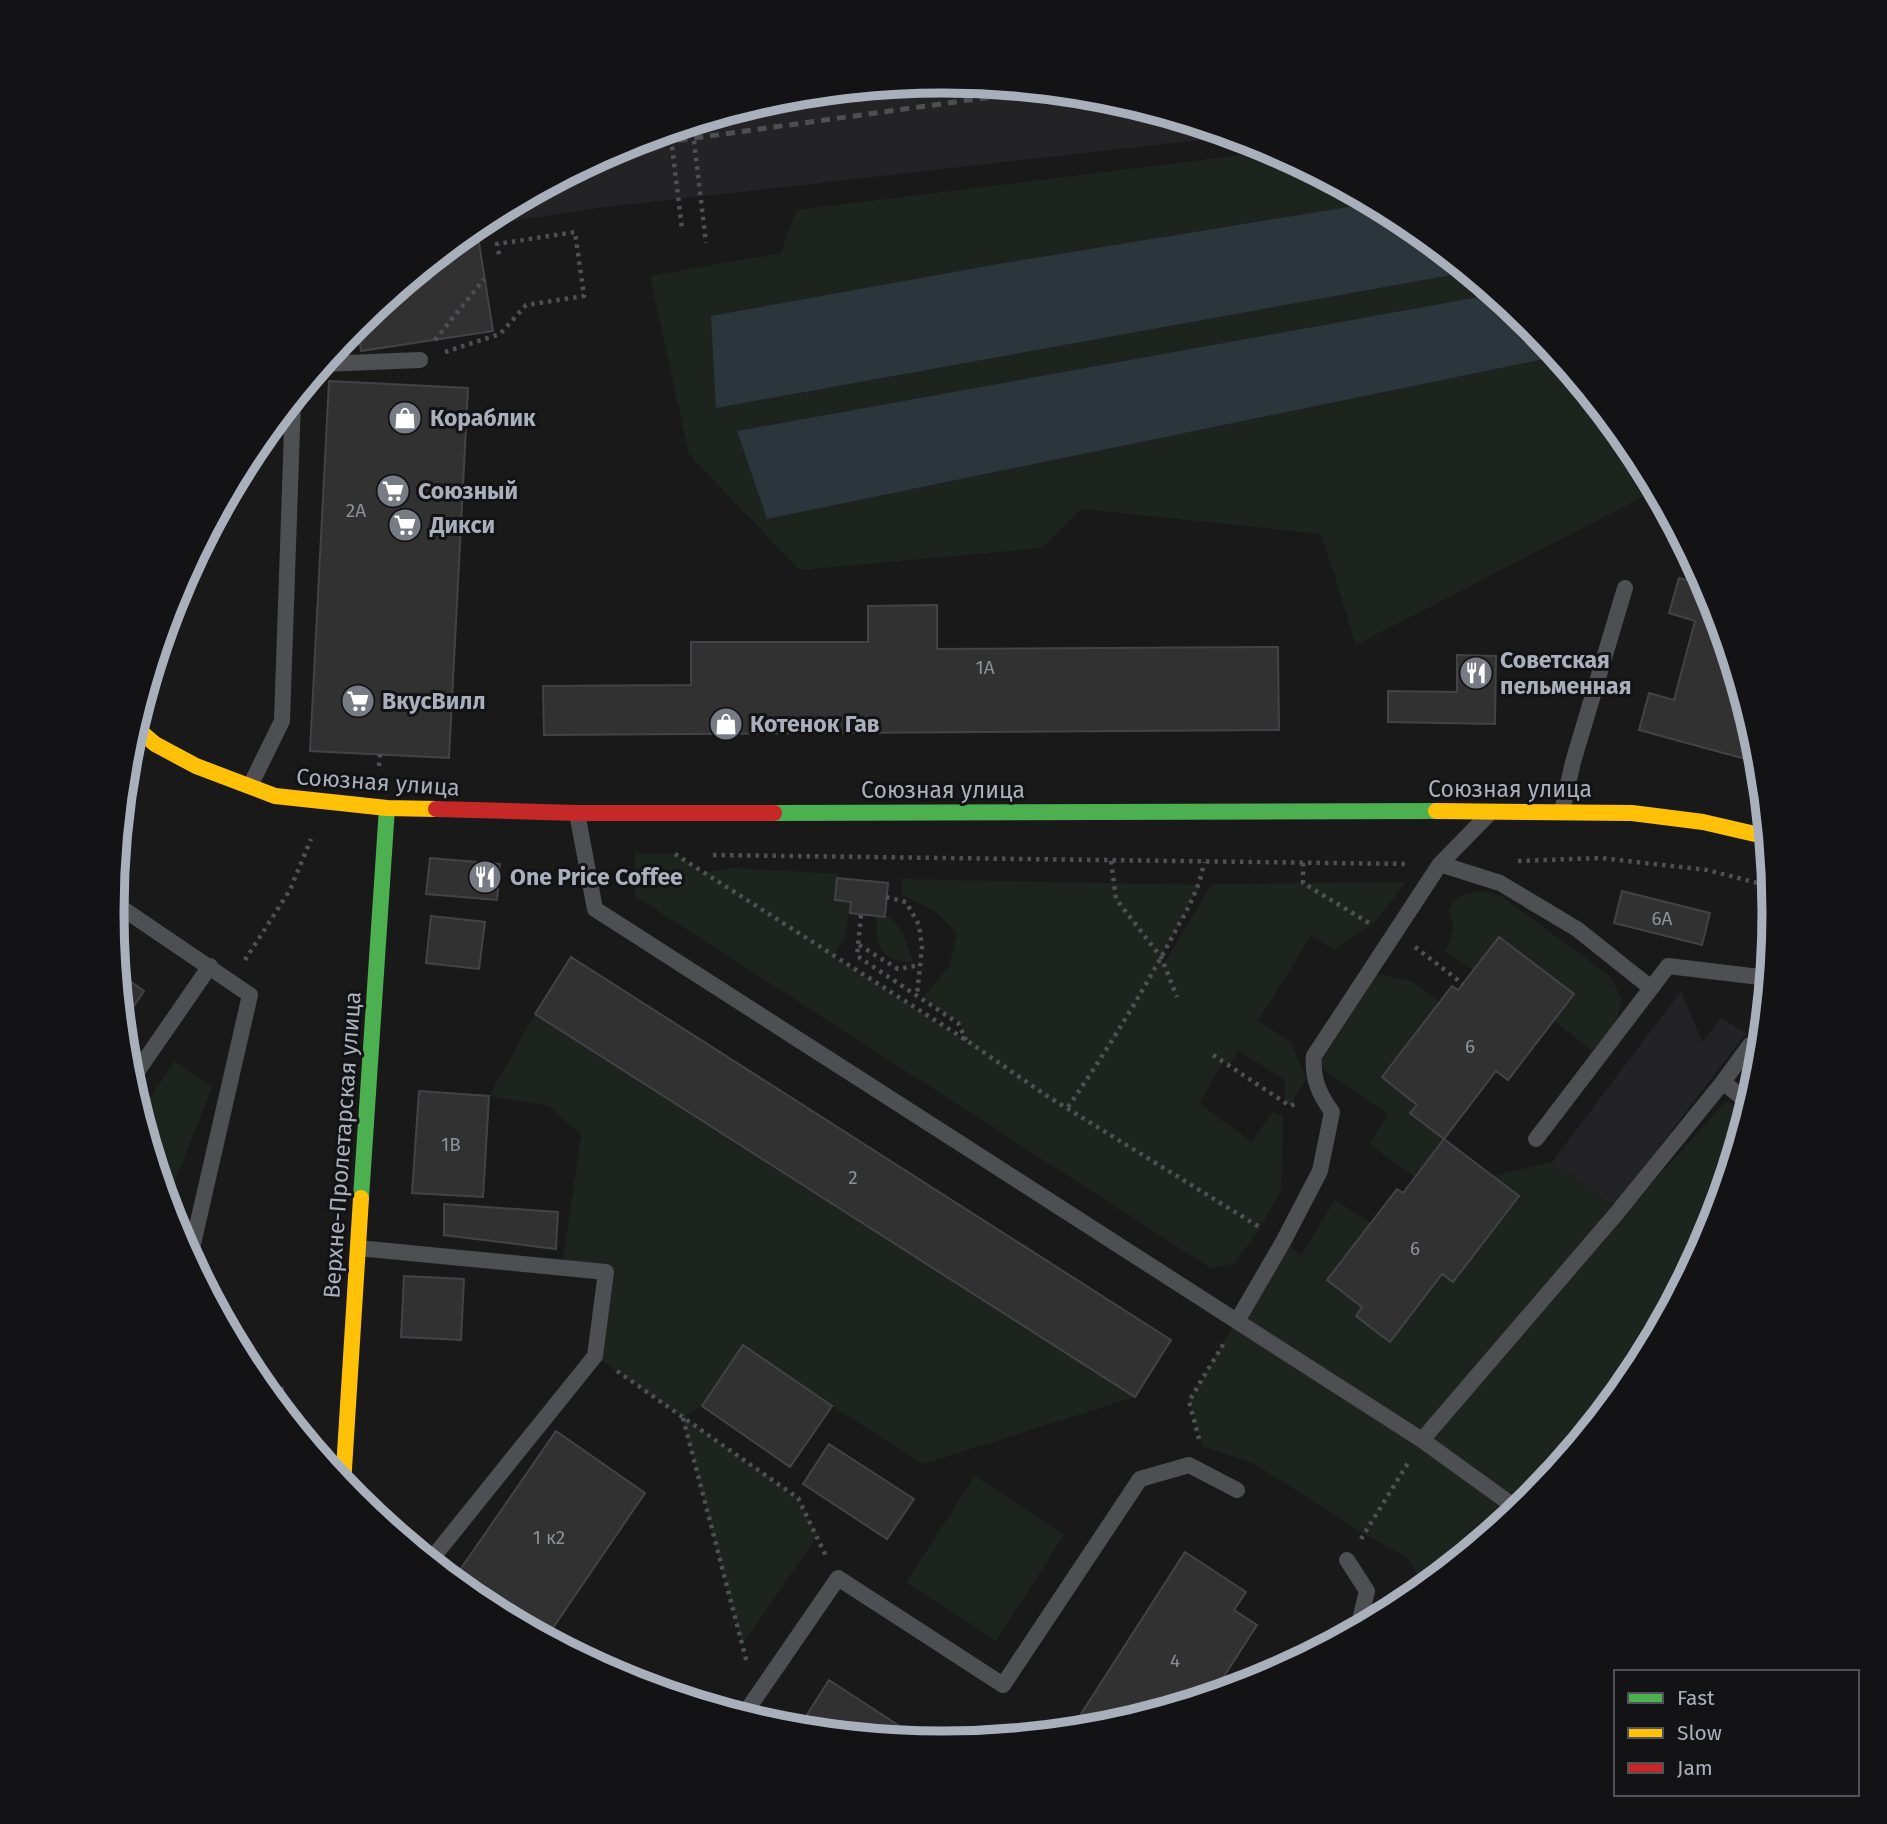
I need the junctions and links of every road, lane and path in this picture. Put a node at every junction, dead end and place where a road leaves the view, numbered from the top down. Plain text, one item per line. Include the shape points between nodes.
1 (693, 132) edge
2 (671, 139) edge
3 (682, 229) dead end
4 (706, 243) dead end
5 (499, 259) dead end
6 (484, 279) dead end
7 (420, 360) junction
8 (336, 363) edge
9 (292, 415) edge
10 (1625, 588) dead end
11 (144, 735) edge
12 (380, 754) dead end
13 (379, 766) dead end
14 (250, 787) junction
15 (387, 808) junction
16 (1492, 811) junction
17 (1562, 811) junction
18 (577, 813) junction
19 (1759, 835) edge
20 (662, 854) dead end
21 (675, 854) junction
22 (689, 855) dead end
23 (702, 855) dead end
24 (1111, 861) junction
25 (1204, 862) junction
26 (1507, 862) dead end
27 (1303, 863) junction
28 (1440, 864) junction
29 (1762, 884) edge
30 (290, 890) dead end
31 (887, 897) dead end
32 (124, 909) edge
33 (861, 915) dead end
34 (1371, 924) dead end
35 (1395, 932) junction
36 (859, 944) junction
37 (857, 956) junction
38 (247, 957) dead end
39 (1161, 957) junction
40 (920, 965) junction
41 (210, 966) junction
42 (851, 967) junction
43 (1760, 977) edge
44 (1463, 984) dead end
45 (1651, 988) junction
46 (917, 995) junction
47 (1177, 997) dead end
48 (966, 1040) junction
49 (1752, 1044) edge
50 (1213, 1055) dead end
51 (139, 1068) edge
52 (1723, 1082) junction
53 (1321, 1097) junction
54 (1741, 1097) edge
55 (1068, 1107) junction
56 (1536, 1139) dead end
57 (194, 1241) edge
58 (1283, 1242) junction
59 (358, 1248) junction
60 (1237, 1321) junction
61 (595, 1356) junction
62 (682, 1417) junction
63 (1422, 1440) junction
64 (1202, 1446) dead end
65 (344, 1469) edge
66 (1237, 1490) dead end
67 (1510, 1503) edge
68 (1364, 1534) dead end
69 (435, 1554) edge
70 (1348, 1560) dead end
71 (838, 1578) junction
72 (1361, 1616) edge
73 (756, 1697) junction
74 (749, 1707) edge

1 - 4 path, bridge
2 - 3 path, bridge
5 - 7 path via 497,244 575,232 584,296 526,305 500,334
6 - 7 path
7 - 8 lane
9 - 14 lane via 282,721
10 - 17 lane
11 - 14 street, Союзная улица via 186,761
12 - 13 path
14 - 15 street, Союзная улица via 275,796
15 - 18 street, Союзная улица
15 - 59 street, Верхне-Пролетарская улица
16 - 17 street, Союзная улица
16 - 18 street, Союзная улица
16 - 28 lane
17 - 19 street, Союзная улица via 1632,813
18 - 60 lane via 596,909
20 - 21 path
21 - 22 path
21 - 42 path
23 - 24 path
24 - 25 path
24 - 39 path via 1116,899
25 - 27 path
25 - 39 path via 1200,884
26 - 29 path via 1601,858 1707,870
27 - 28 path
27 - 34 path via 1303,883
28 - 35 lane
28 - 45 lane via 1500,883 1577,929
30 - 38 path
31 - 40 path via 906,902 919,925
32 - 41 lane
33 - 36 path
35 - 44 path
35 - 53 lane via 1314,1056
36 - 37 path
36 - 40 path via 898,969
37 - 42 path
37 - 46 path
39 - 47 path
39 - 55 path
40 - 46 path
41 - 51 lane
41 - 57 lane via 250,995
42 - 48 path
43 - 45 lane via 1668,965
45 - 56 lane
46 - 48 path via 958,1023
48 - 55 path
49 - 52 lane
50 - 53 path via 1290,1105
52 - 54 lane
52 - 63 lane
53 - 58 lane via 1332,1112 1320,1171
55 - 58 path
58 - 60 lane
59 - 61 lane via 606,1272
59 - 65 street, Верхне-Пролетарская улица
60 - 63 lane
60 - 64 path via 1189,1401
61 - 62 path
61 - 69 lane
62 - 71 path via 798,1498
62 - 73 path
63 - 67 lane
63 - 68 path
66 - 71 lane via 1189,1465 1140,1479 1003,1685
70 - 72 lane via 1367,1591
71 - 73 lane
73 - 74 lane

